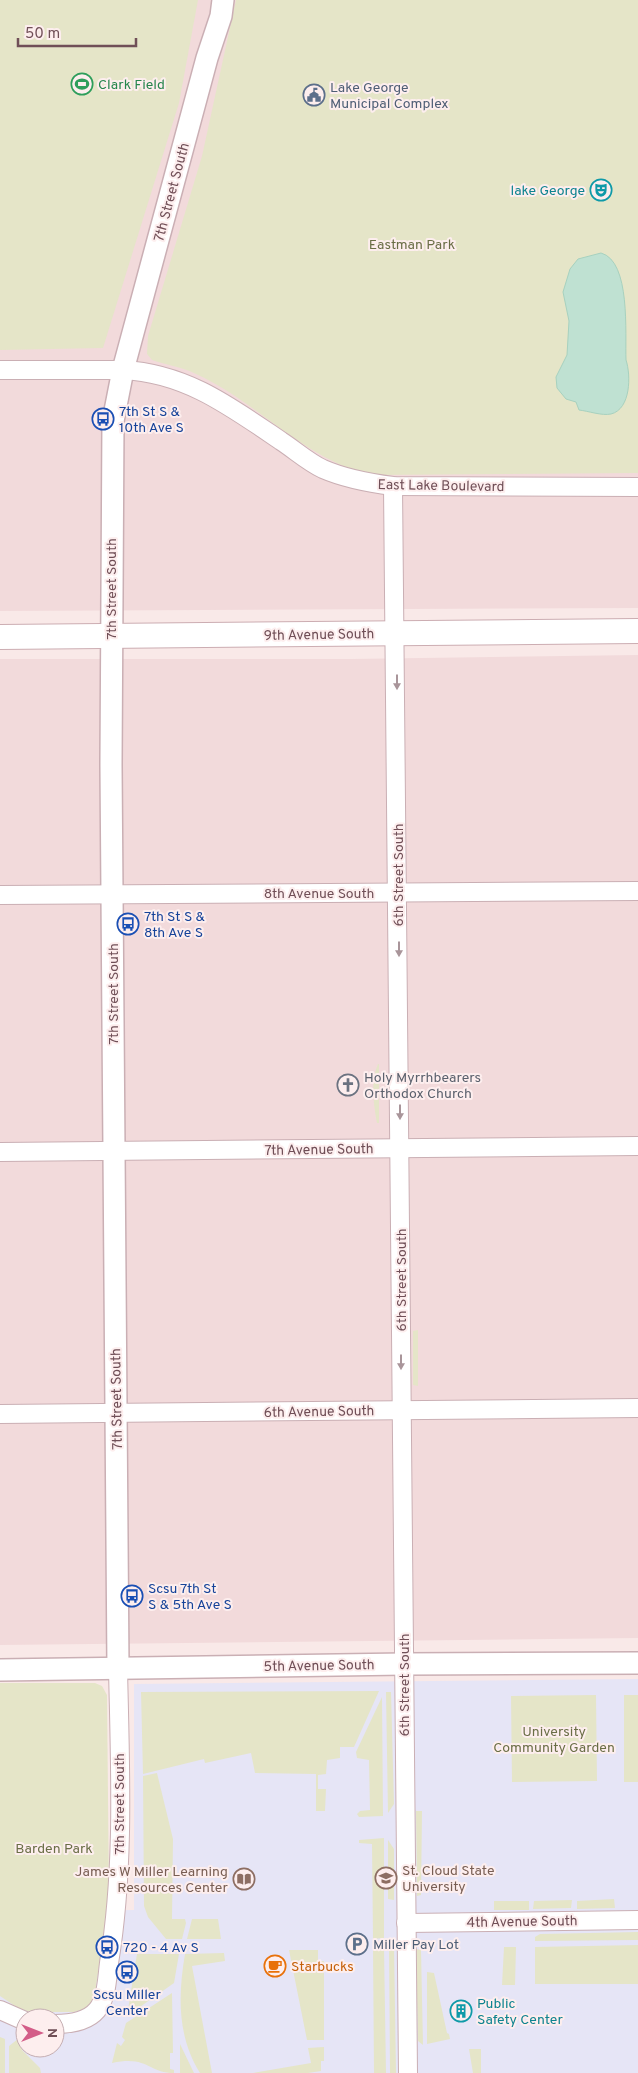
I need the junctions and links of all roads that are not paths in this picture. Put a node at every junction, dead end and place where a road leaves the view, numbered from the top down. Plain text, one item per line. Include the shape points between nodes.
1 (223, 0) edge
2 (0, 370) edge
3 (123, 370) junction
4 (393, 486) junction
5 (638, 487) edge
6 (638, 631) edge
7 (396, 633) junction
8 (111, 636) junction
9 (0, 637) edge
10 (638, 891) edge
11 (398, 892) junction
12 (112, 894) junction
13 (0, 895) edge
14 (638, 1146) edge
15 (400, 1148) junction
16 (114, 1151) junction
17 (0, 1152) edge
18 (638, 1408) edge
19 (402, 1410) junction
20 (0, 1414) edge
21 (116, 1414) junction
22 (638, 1663) edge
23 (404, 1664) junction
24 (118, 1668) junction
25 (0, 1670) edge
26 (638, 1920) edge
27 (406, 1923) junction
28 (0, 2010) edge
29 (15, 2017) edge
30 (65, 2023) edge
31 (408, 2073) edge

1 - 3 street, 7th Street South
2 - 3 street, East Lake Boulevard
3 - 4 street, East Lake Boulevard via 142,371 195,386 320,468 362,483
3 - 8 street, 7th Street South via 112,430
4 - 5 street, East Lake Boulevard
4 - 7 street, 6th Street South
6 - 7 main road, 9th Avenue South
7 - 8 main road, 9th Avenue South
7 -> 11 street, 6th Street South
8 - 9 main road, 9th Avenue South
8 - 12 street, 7th Street South
10 - 11 street, 8th Avenue South
11 - 12 street, 8th Avenue South
11 -> 15 street, 6th Street South
12 - 13 street, 8th Avenue South
12 - 16 street, 7th Street South
14 - 15 street, 7th Avenue South
15 - 16 street, 7th Avenue South
15 -> 19 street, 6th Street South
16 - 17 street, 7th Avenue South
16 - 21 street, 7th Street South
18 - 19 street, 6th Avenue South
19 - 21 street, 6th Avenue South
19 - 23 street, 6th Street South
20 - 21 street, 6th Avenue South
21 - 24 street, 7th Street South
22 - 23 street, 5th Avenue South
23 - 24 street, 5th Avenue South
23 - 27 street, 6th Street South
24 - 25 street, 5th Avenue South
24 - 30 street, 7th Street South via 120,1884 116,1921 102,2002 84,2020
26 - 27 street, 4th Avenue South
27 - 31 street, 6th Street South
28 - 29 street

